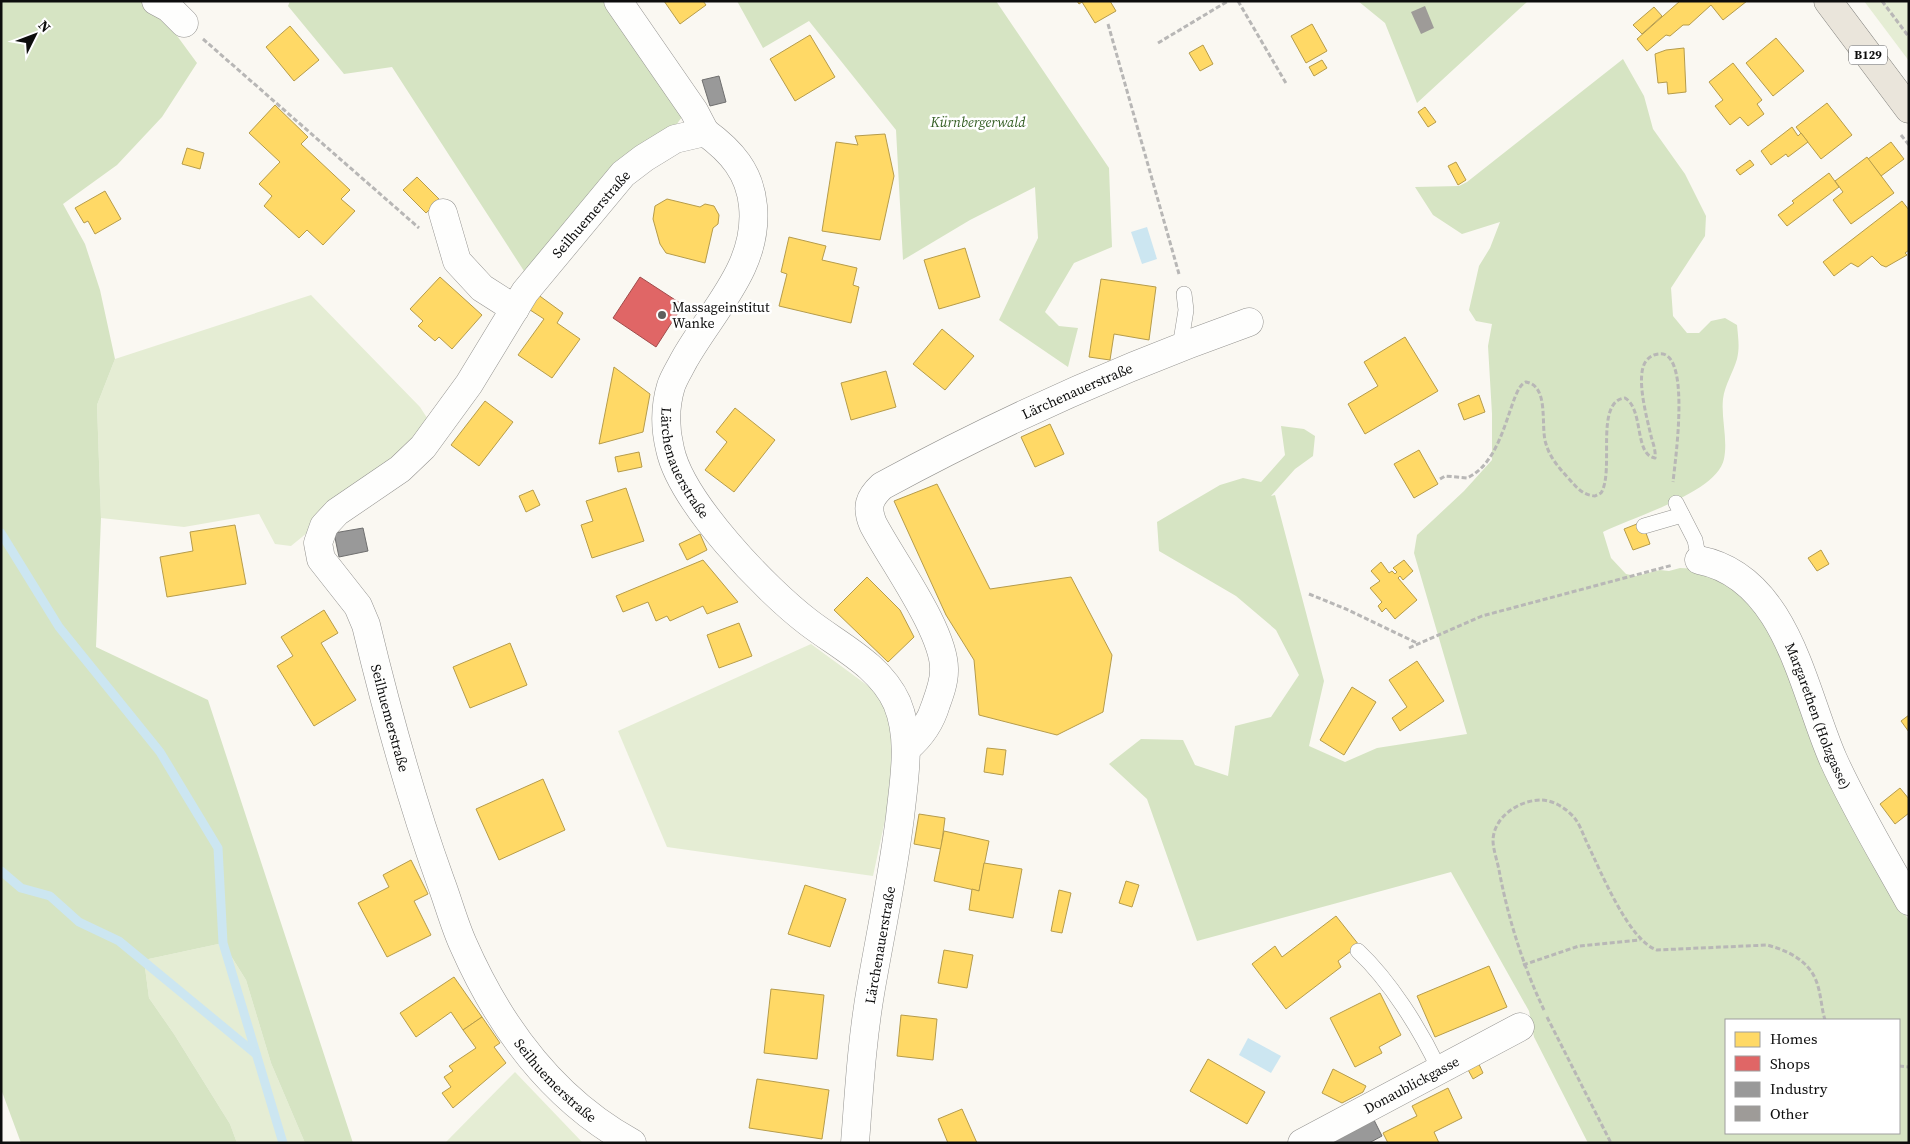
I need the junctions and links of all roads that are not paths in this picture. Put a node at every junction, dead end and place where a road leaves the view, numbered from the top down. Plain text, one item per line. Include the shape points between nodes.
1 (618, 1) edge
2 (1828, 1) edge
3 (1909, 109) edge
4 (705, 132) junction
5 (443, 213) dead end
6 (1184, 294) road end
7 (515, 308) junction
8 (1249, 322) dead end
9 (1180, 346) junction
10 (1644, 526) dead end
11 (1699, 560) joint
12 (907, 748) junction
13 (1909, 901) edge
14 (1358, 951) dead end
15 (1520, 1027) dead end
16 (1439, 1068) junction
17 (632, 1143) edge
18 (855, 1143) edge
19 (1302, 1143) edge

1 - 4 street
2 - 3 main road, B129
4 - 7 street, Seilhuemerstraße via 675,139 623,174 538,275
4 - 12 street, Lärchenauerstraße via 733,156 745,173 752,190 754,217 748,254 735,283 671,384 666,417 670,450 681,479 701,510 758,577 787,606 881,678 896,701
5 - 7 street via 457,261 482,288
6 - 9 lane via 1186,310
7 - 17 street, Seilhuemerstraße via 470,384 423,447 400,469 337,512 324,526 318,543 321,559 358,606 366,625 396,747 426,840 462,942 483,987 510,1031 543,1074 596,1122
8 - 9 street, Lärchenauerstraße
9 - 12 street, Lärchenauerstraße via 935,458 882,486 871,498 869,514 873,524 938,640 945,669 934,711 924,729
10 - 11 lane via 1679,509 1695,540
11 - 13 street, Margarethen (Holzgasse) via 1714,564 1742,580 1778,620 1833,759
12 - 18 street, Lärchenauerstraße via 888,904 869,999
14 - 16 lane via 1393,993
15 - 16 street, Donaublickgasse
16 - 19 street, Donaublickgasse

